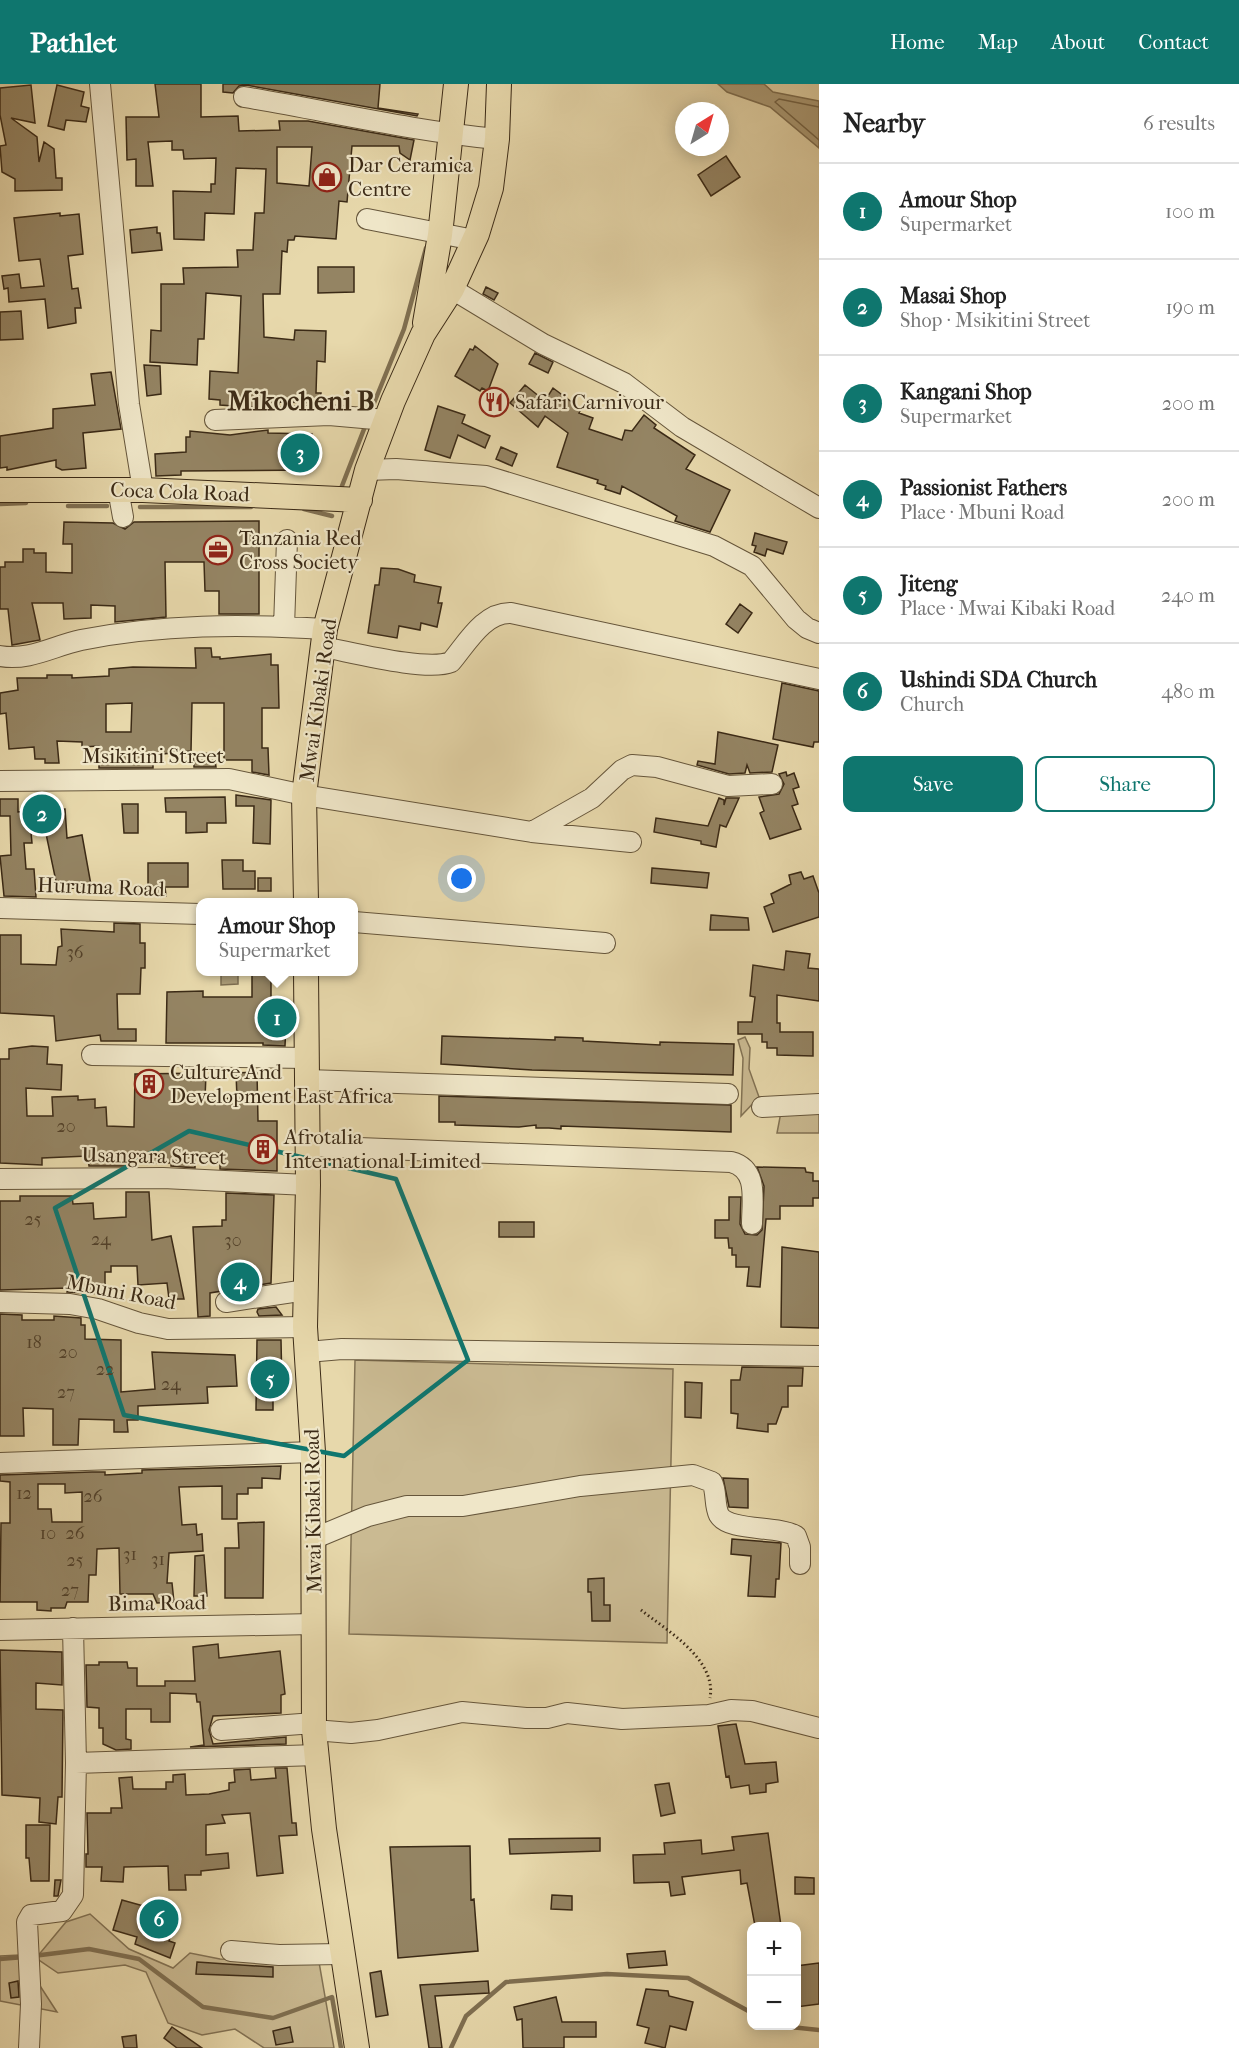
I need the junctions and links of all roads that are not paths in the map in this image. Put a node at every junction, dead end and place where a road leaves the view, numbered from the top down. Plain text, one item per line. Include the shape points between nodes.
1 (100, 84) edge
2 (456, 84) edge
3 (499, 84) edge
4 (244, 98) dead end
5 (452, 135) junction
6 (497, 139) junction
7 (367, 219) dead end
8 (440, 236) junction
9 (474, 240) junction
10 (452, 289) junction
11 (423, 334) junction
12 (214, 420) dead end
13 (386, 420) junction
14 (367, 471) junction
15 (118, 489) junction
16 (0, 490) edge
17 (143, 490) junction
18 (360, 500) junction
19 (819, 508) edge
20 (123, 517) dead end
21 (287, 540) dead end
22 (284, 627) junction
23 (819, 633) edge
24 (324, 638) junction
25 (0, 656) edge
26 (819, 679) edge
27 (0, 781) edge
28 (772, 784) dead end
29 (304, 795) junction
30 (532, 832) junction
31 (631, 842) dead end
32 (306, 898) edge
33 (0, 908) edge
34 (196, 915) edge
35 (358, 922) edge
36 (605, 943) dead end
37 (306, 976) edge
38 (92, 1056) dead end
39 (307, 1069) junction
40 (728, 1094) dead end
41 (819, 1104) edge
42 (762, 1107) dead end
43 (306, 1146) junction
44 (0, 1179) edge
45 (308, 1185) junction
46 (753, 1224) dead end
47 (306, 1290) junction
48 (0, 1302) edge
49 (226, 1302) dead end
50 (305, 1327) junction
51 (307, 1352) junction
52 (819, 1356) edge
53 (313, 1452) junction
54 (0, 1463) edge
55 (315, 1538) junction
56 (800, 1564) dead end
57 (314, 1624) junction
58 (73, 1628) junction
59 (0, 1630) edge
60 (314, 1726) junction
61 (819, 1728) edge
62 (221, 1730) dead end
63 (317, 1755) junction
64 (76, 1763) junction
65 (231, 1951) dead end
66 (341, 1954) junction
67 (29, 2048) edge
68 (357, 2048) edge

1 - 17 street via 129,404
2 - 5 main road, Mwai Kibaki Road
3 - 6 main road, Mwai Kibaki Road
4 - 5 street
5 - 6 street
5 - 8 main road, Mwai Kibaki Road
6 - 9 main road, Mwai Kibaki Road via 491,188
7 - 8 street
8 - 9 street
8 - 11 main road, Mwai Kibaki Road
9 - 10 main road, Mwai Kibaki Road
10 - 11 main road, Mwai Kibaki Road
10 - 19 street via 543,344 624,383 682,427
11 - 13 main road, Mwai Kibaki Road
12 - 13 street via 329,416
13 - 14 main road, Mwai Kibaki Road
14 - 18 main road, Mwai Kibaki Road
14 - 23 street via 396,469 486,476 714,546 752,566 796,619
15 - 16 main road, Coca Cola Road
15 - 17 main road, Coca Cola Road
15 - 20 street
17 - 18 main road, Coca Cola Road
18 - 24 main road, Mwai Kibaki Road
21 - 22 street
22 - 24 street
22 - 25 street via 186,626 79,640 37,654
24 - 26 street via 424,664 444,664 451,662 488,618 499,612
24 - 29 main road, Mwai Kibaki Road
27 - 29 street, Msikitini Street via 230,779
28 - 30 street via 728,786 657,767 632,765 592,798
29 - 30 street, Msikitini Street
29 - 32 main road, Mwai Kibaki Road
30 - 31 street, Msikitini Street
33 - 34 street, Huruma Road
35 - 36 street
37 - 39 main road, Mwai Kibaki Road
38 - 39 street
39 - 40 street
39 - 43 main road, Mwai Kibaki Road
41 - 42 street
43 - 45 main road, Mwai Kibaki Road
43 - 46 street via 731,1162 741,1164 748,1172
44 - 45 street, Usangara Street via 163,1178
45 - 47 main road, Mwai Kibaki Road
47 - 49 street
47 - 50 main road, Mwai Kibaki Road
48 - 50 street, Mbuni Road via 70,1304 168,1329
50 - 51 main road, Mwai Kibaki Road
51 - 52 street via 342,1349
51 - 53 main road, Mwai Kibaki Road
53 - 54 street
53 - 55 main road, Mwai Kibaki Road
55 - 56 street via 389,1509 463,1506 580,1486 693,1475 712,1482 721,1518 796,1536
55 - 57 main road, Mwai Kibaki Road
57 - 58 street, Bima Road
57 - 60 main road, Mwai Kibaki Road
58 - 59 street, Bima Road
58 - 64 street
60 - 61 street via 351,1733 462,1712 536,1718 567,1713 622,1719 731,1710 752,1711
60 - 62 street
60 - 63 main road, Mwai Kibaki Road
63 - 64 street
63 - 66 main road, Mwai Kibaki Road
64 - 67 street via 73,1895 62,1911 31,1915 27,1922
65 - 66 street
66 - 68 main road, Mwai Kibaki Road

